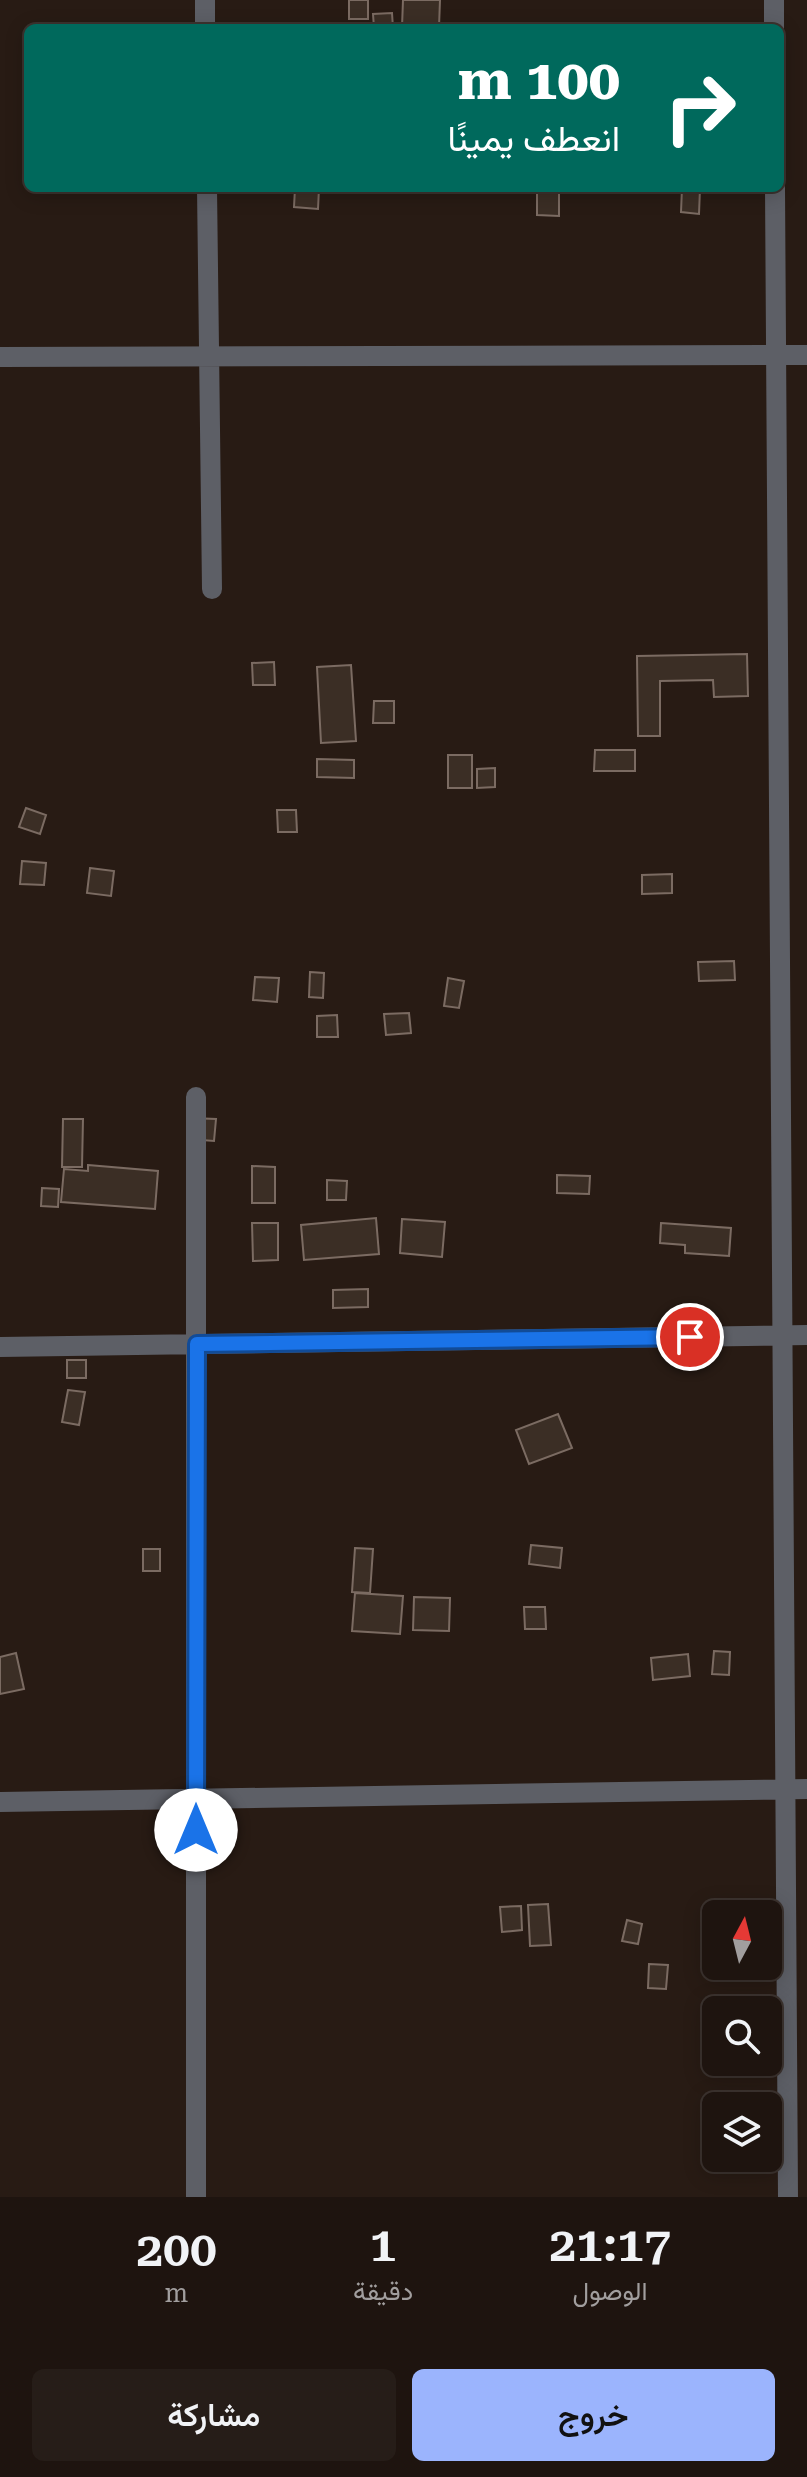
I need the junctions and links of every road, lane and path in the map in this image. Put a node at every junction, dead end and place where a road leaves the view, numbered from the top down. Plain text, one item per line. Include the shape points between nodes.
1 (205, 0) edge
2 (774, 0) edge
3 (205, 24) edge
4 (774, 24) edge
5 (207, 192) edge
6 (775, 192) edge
7 (776, 355) junction
8 (807, 355) edge
9 (209, 356) junction
10 (0, 357) edge
11 (212, 589) dead end
12 (196, 1097) dead end
13 (783, 1335) junction
14 (807, 1335) edge
15 (197, 1344) junction
16 (0, 1347) edge
17 (785, 1789) junction
18 (807, 1789) edge
19 (196, 1799) junction
20 (0, 1802) edge
21 (196, 2197) edge
22 (788, 2197) edge

1 - 3 street
2 - 4 street
5 - 9 street
6 - 7 street
7 - 8 street
7 - 9 street
7 - 13 street
9 - 10 street
9 - 11 street
12 - 15 street
13 - 14 street
13 - 15 street
13 - 17 street
15 - 16 street
15 - 19 street
17 - 18 street
17 - 19 street
17 - 22 street
19 - 20 street
19 - 21 street

